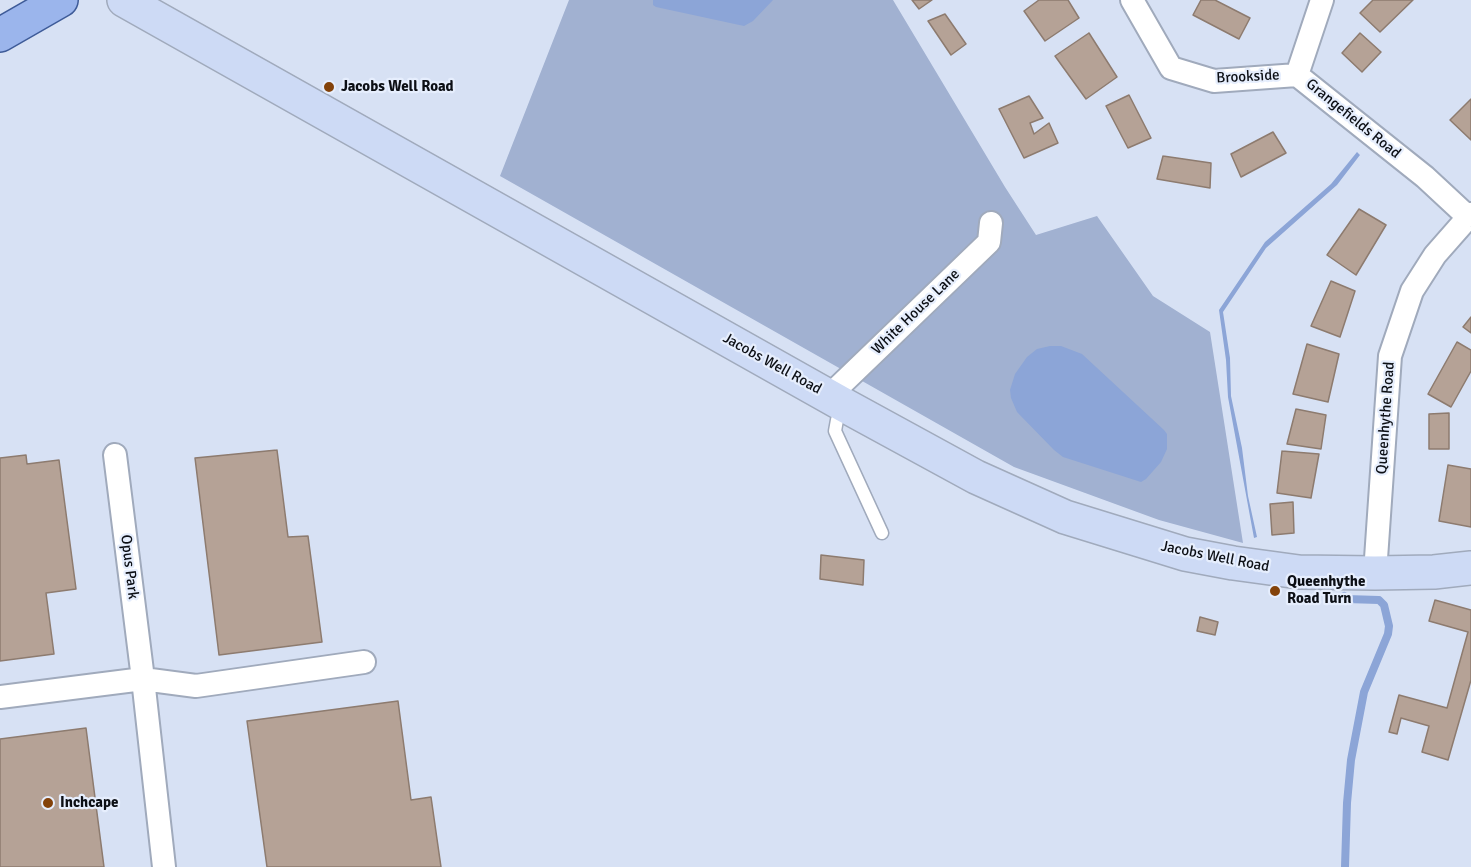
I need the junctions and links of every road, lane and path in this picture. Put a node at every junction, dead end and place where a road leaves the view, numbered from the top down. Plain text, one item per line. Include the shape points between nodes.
1 (61, 0) edge
2 (124, 0) edge
3 (1132, 0) edge
4 (1322, 0) edge
5 (0, 35) edge
6 (1297, 75) junction
7 (1469, 215) edge
8 (991, 223) dead end
9 (837, 400) junction
10 (115, 455) dead end
11 (882, 533) dead end
12 (1471, 568) edge
13 (1375, 573) junction
14 (364, 662) dead end
15 (143, 679) junction
16 (0, 697) edge
17 (164, 867) edge

1 - 5 main road
2 - 9 street, Jacobs Well Road
3 - 6 street, Brookside via 1171,68 1214,81
4 - 6 street, Grangefields Road
6 - 7 street, Grangefields Road
7 - 13 street, Queenhythe Road via 1435,255 1412,291 1390,356
8 - 9 street, White House Lane via 989,242
9 - 11 lane via 835,431
9 - 13 street, Jacobs Well Road via 976,477 1065,517 1185,554 1233,563 1299,572
10 - 15 street, Opus Park
12 - 13 street, Jacobs Well Road
14 - 15 street via 196,686
15 - 16 street
15 - 17 street, Opus Park

